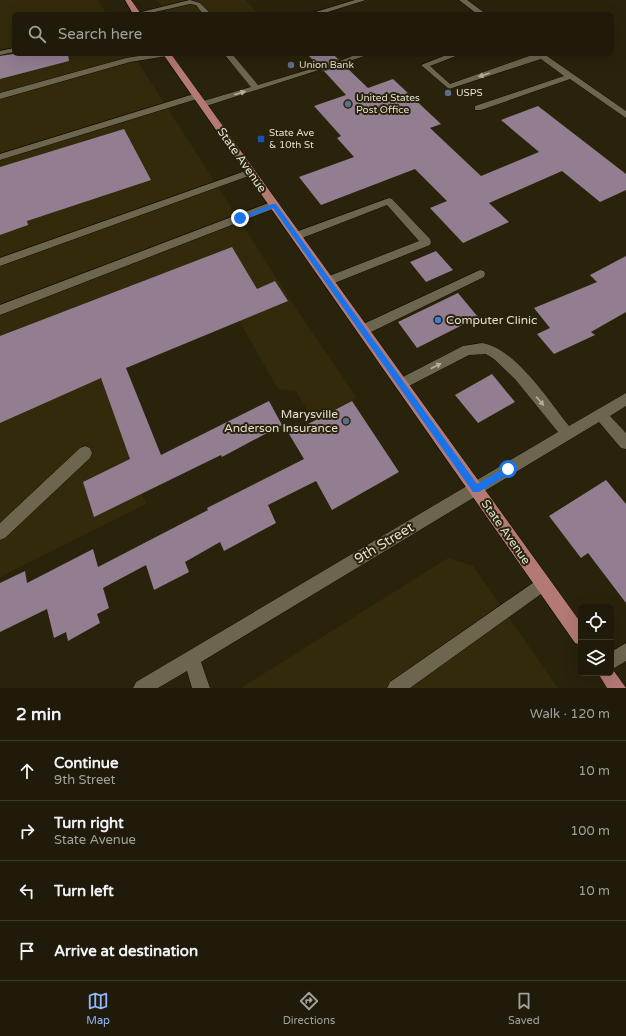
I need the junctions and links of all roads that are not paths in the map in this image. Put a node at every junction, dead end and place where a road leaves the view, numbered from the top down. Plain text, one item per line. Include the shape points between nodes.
1 (128, 0) edge
2 (364, 0) edge
3 (462, 0) edge
4 (136, 12) edge
5 (146, 12) edge
6 (204, 12) edge
7 (325, 12) edge
8 (479, 12) edge
9 (12, 50) edge
10 (0, 53) edge
11 (115, 56) edge
12 (156, 56) edge
13 (168, 56) edge
14 (230, 56) edge
15 (360, 56) edge
16 (451, 56) edge
17 (537, 56) edge
18 (541, 56) edge
19 (341, 62) tunnel mouth
20 (119, 63) junction
21 (321, 68) tunnel mouth
22 (571, 76) junction
23 (256, 88) junction
24 (0, 96) edge
25 (200, 100) junction
26 (478, 108) dead end
27 (626, 115) edge
28 (0, 157) edge
29 (251, 172) junction
30 (274, 205) junction
31 (296, 236) junction
32 (0, 262) edge
33 (480, 274) dead end
34 (328, 281) junction
35 (0, 310) edge
36 (363, 330) junction
37 (401, 384) junction
38 (626, 399) edge
39 (600, 414) junction
40 (568, 434) junction
41 (626, 443) edge
42 (85, 453) dead end
43 (476, 489) junction
44 (0, 533) edge
45 (543, 584) junction
46 (578, 633) edge
47 (626, 651) edge
48 (191, 659) junction
49 (614, 660) edge
50 (608, 676) edge
51 (142, 688) edge
52 (202, 688) edge
53 (396, 688) edge
54 (617, 688) edge

1 - 4 main road
2 - 7 street
3 - 8 street
5 - 6 street via 190,2 198,4
9 - 10 street
11 - 20 street
12 - 20 street
13 - 25 main road, State Avenue
14 - 23 street
15 - 19 street
17 -> 16 street via 449,87 425,65
18 - 22 street
20 - 24 street
21 - 23 street
22 - 26 street
22 - 27 street
25 -> 23 street
25 - 28 street
25 - 29 main road, State Avenue
29 - 30 main road, State Avenue
29 - 32 street
30 - 31 main road, State Avenue
30 - 35 street
31 - 34 main road, State Avenue
31 - 34 street via 389,201 426,242
33 - 36 street
34 - 36 main road, State Avenue
36 - 37 main road, State Avenue
37 -> 40 street via 467,350 475,348 492,351 500,355
37 - 43 main road, State Avenue
38 - 39 street, 9th Street
39 - 40 street, 9th Street
39 - 41 street
40 - 43 street, 9th Street
42 - 44 street
43 - 45 main road, State Avenue
43 - 48 street, 9th Street
45 - 46 main road, State Avenue
45 - 53 street
47 - 49 street
48 - 51 street, 9th Street
48 - 52 street
50 - 54 main road

